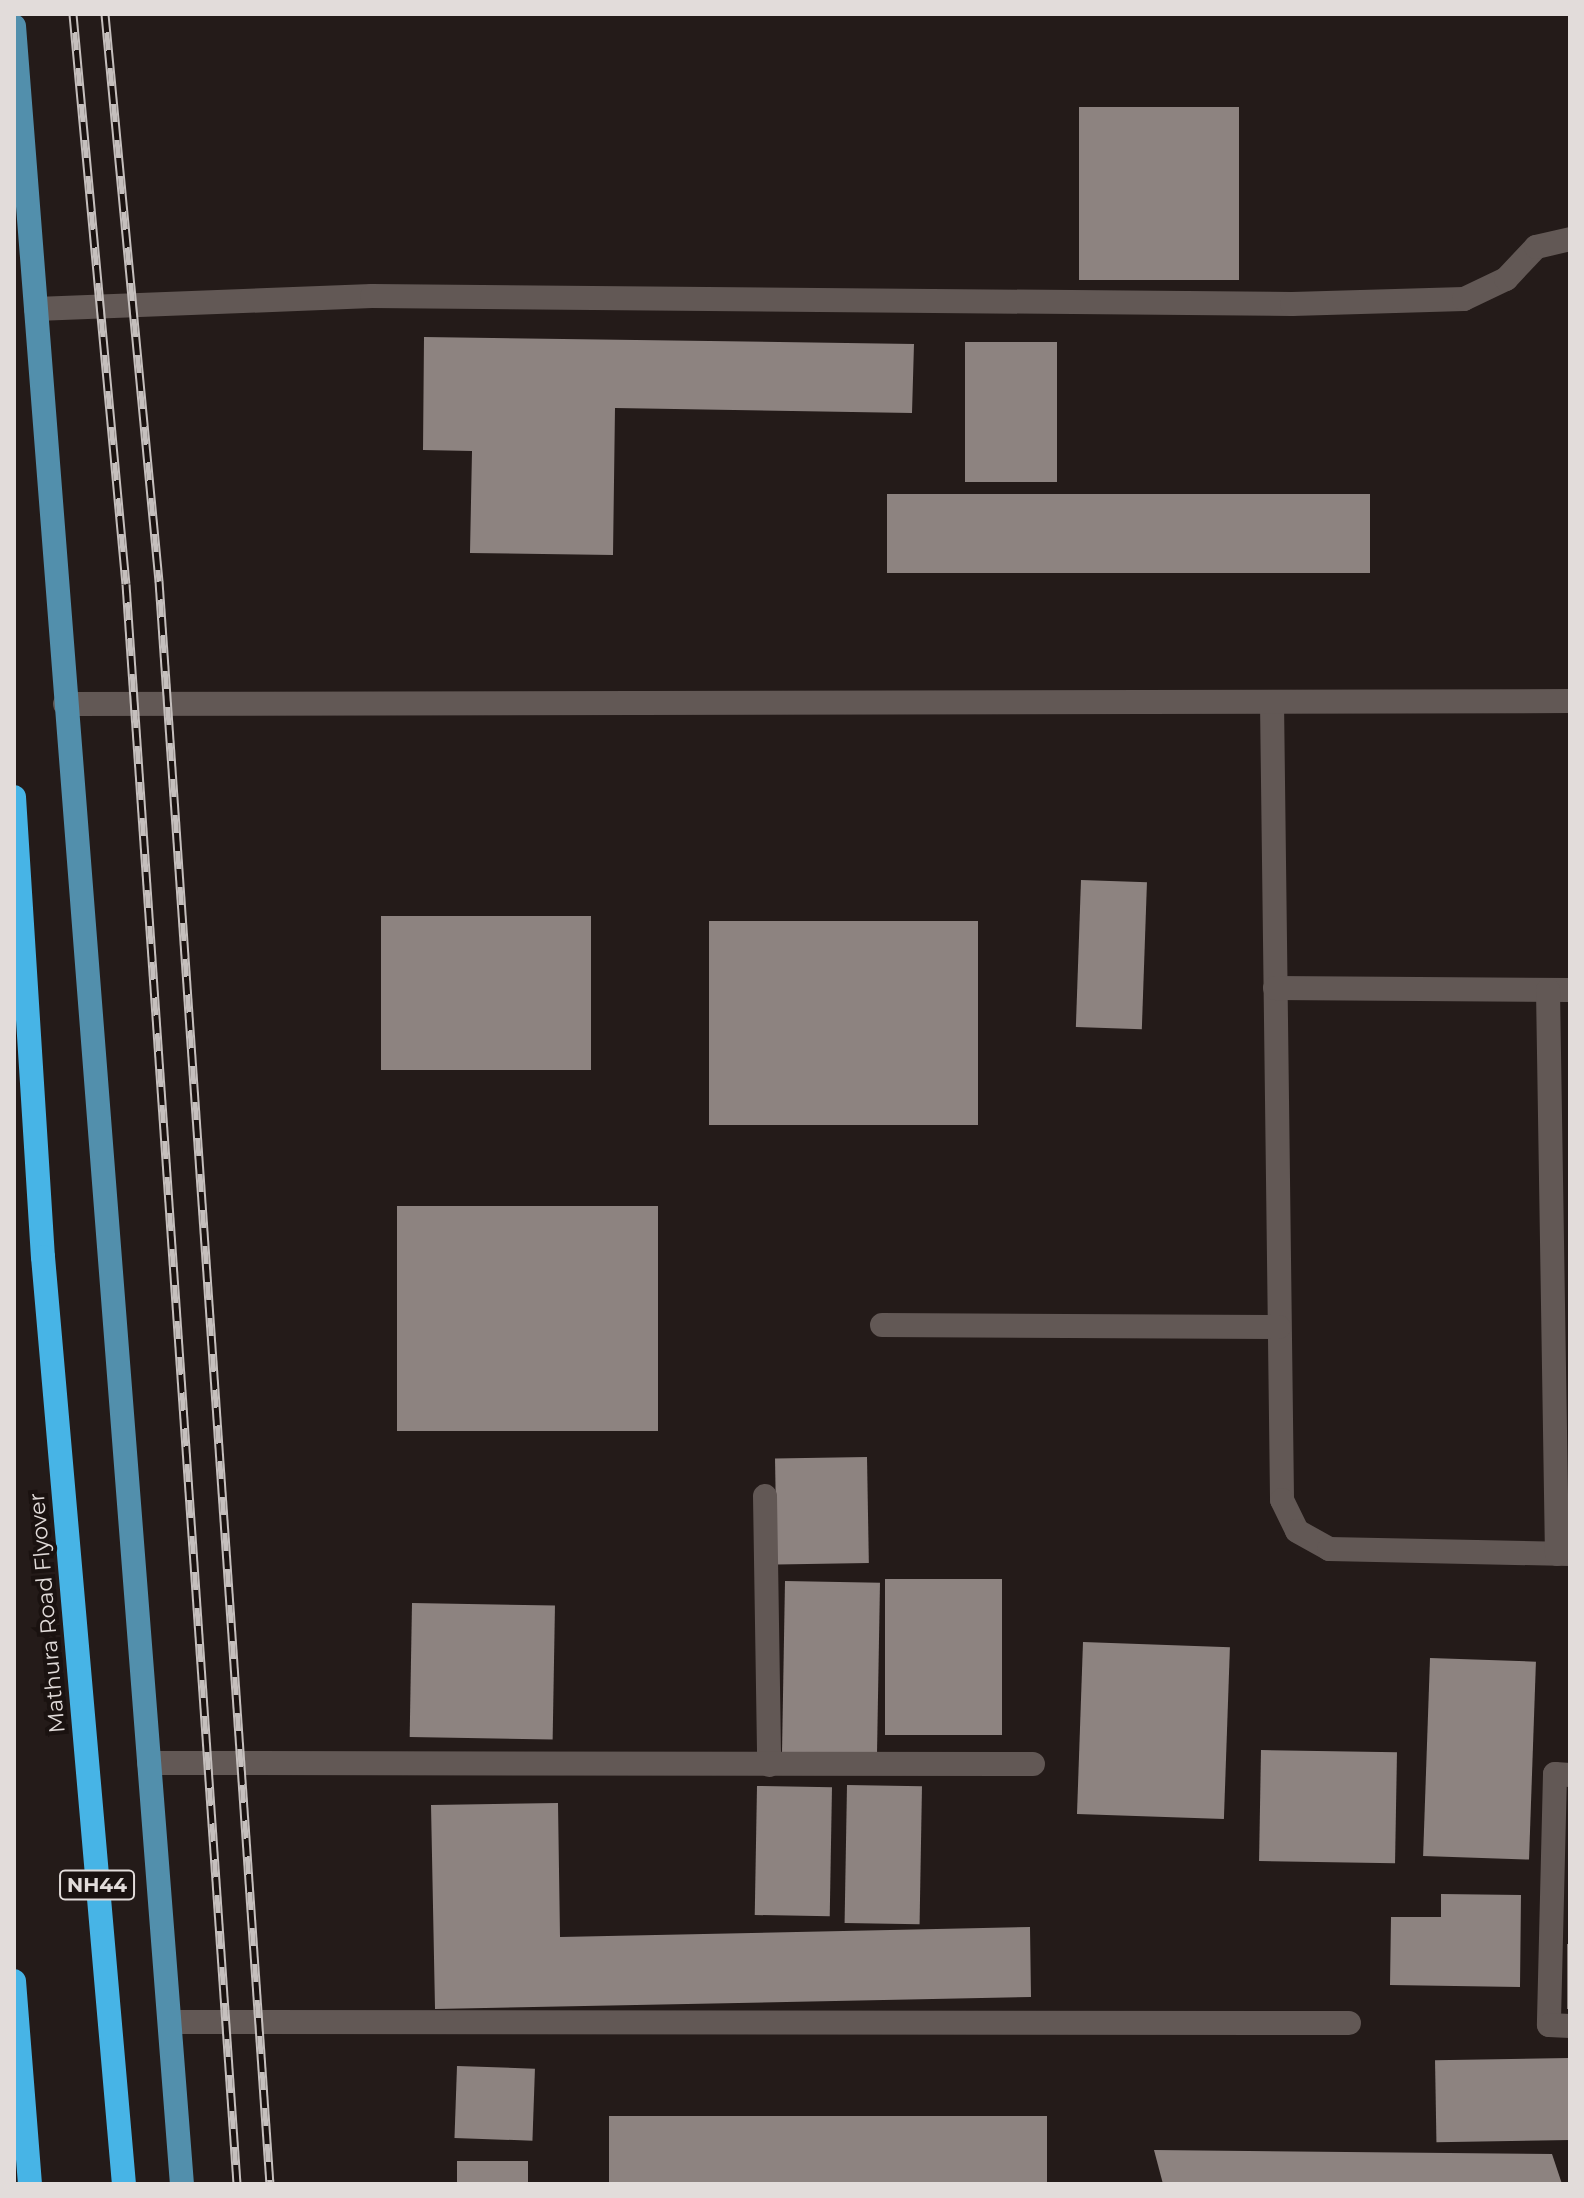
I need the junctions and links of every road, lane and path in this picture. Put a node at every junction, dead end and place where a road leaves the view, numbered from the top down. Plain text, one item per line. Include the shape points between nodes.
1 (14, 26) edge
2 (1570, 239) edge
3 (36, 309) junction
4 (1570, 701) edge
5 (1272, 702) junction
6 (65, 704) junction
7 (14, 797) edge
8 (1275, 988) junction
9 (1559, 990) edge
10 (882, 1325) dead end
11 (1279, 1327) junction
12 (765, 1496) dead end
13 (1564, 1554) edge
14 (149, 1763) junction
15 (1033, 1764) dead end
16 (769, 1765) junction
17 (1570, 1775) edge
18 (14, 1981) edge
19 (170, 2022) junction
20 (1349, 2023) dead end
21 (1570, 2026) edge
22 (123, 2175) edge
23 (30, 2184) edge
24 (182, 2184) edge

1 - 3 main road
2 - 3 lane via 1536,247 1506,279 1464,299 1292,304 372,296
3 - 6 main road
4 - 5 lane
5 - 6 lane
5 - 8 lane
6 - 14 main road
7 - 22 highway, Mathura Road Flyover / NH44 via 43,1257
8 - 9 lane
8 - 11 lane
9 - 13 lane
10 - 11 lane
11 - 13 lane via 1282,1500 1297,1531 1329,1549
12 - 16 lane
14 - 16 lane
14 - 19 main road
15 - 16 lane
17 - 21 lane via 1555,1774 1549,2025
18 - 23 highway
19 - 20 lane
19 - 24 main road

